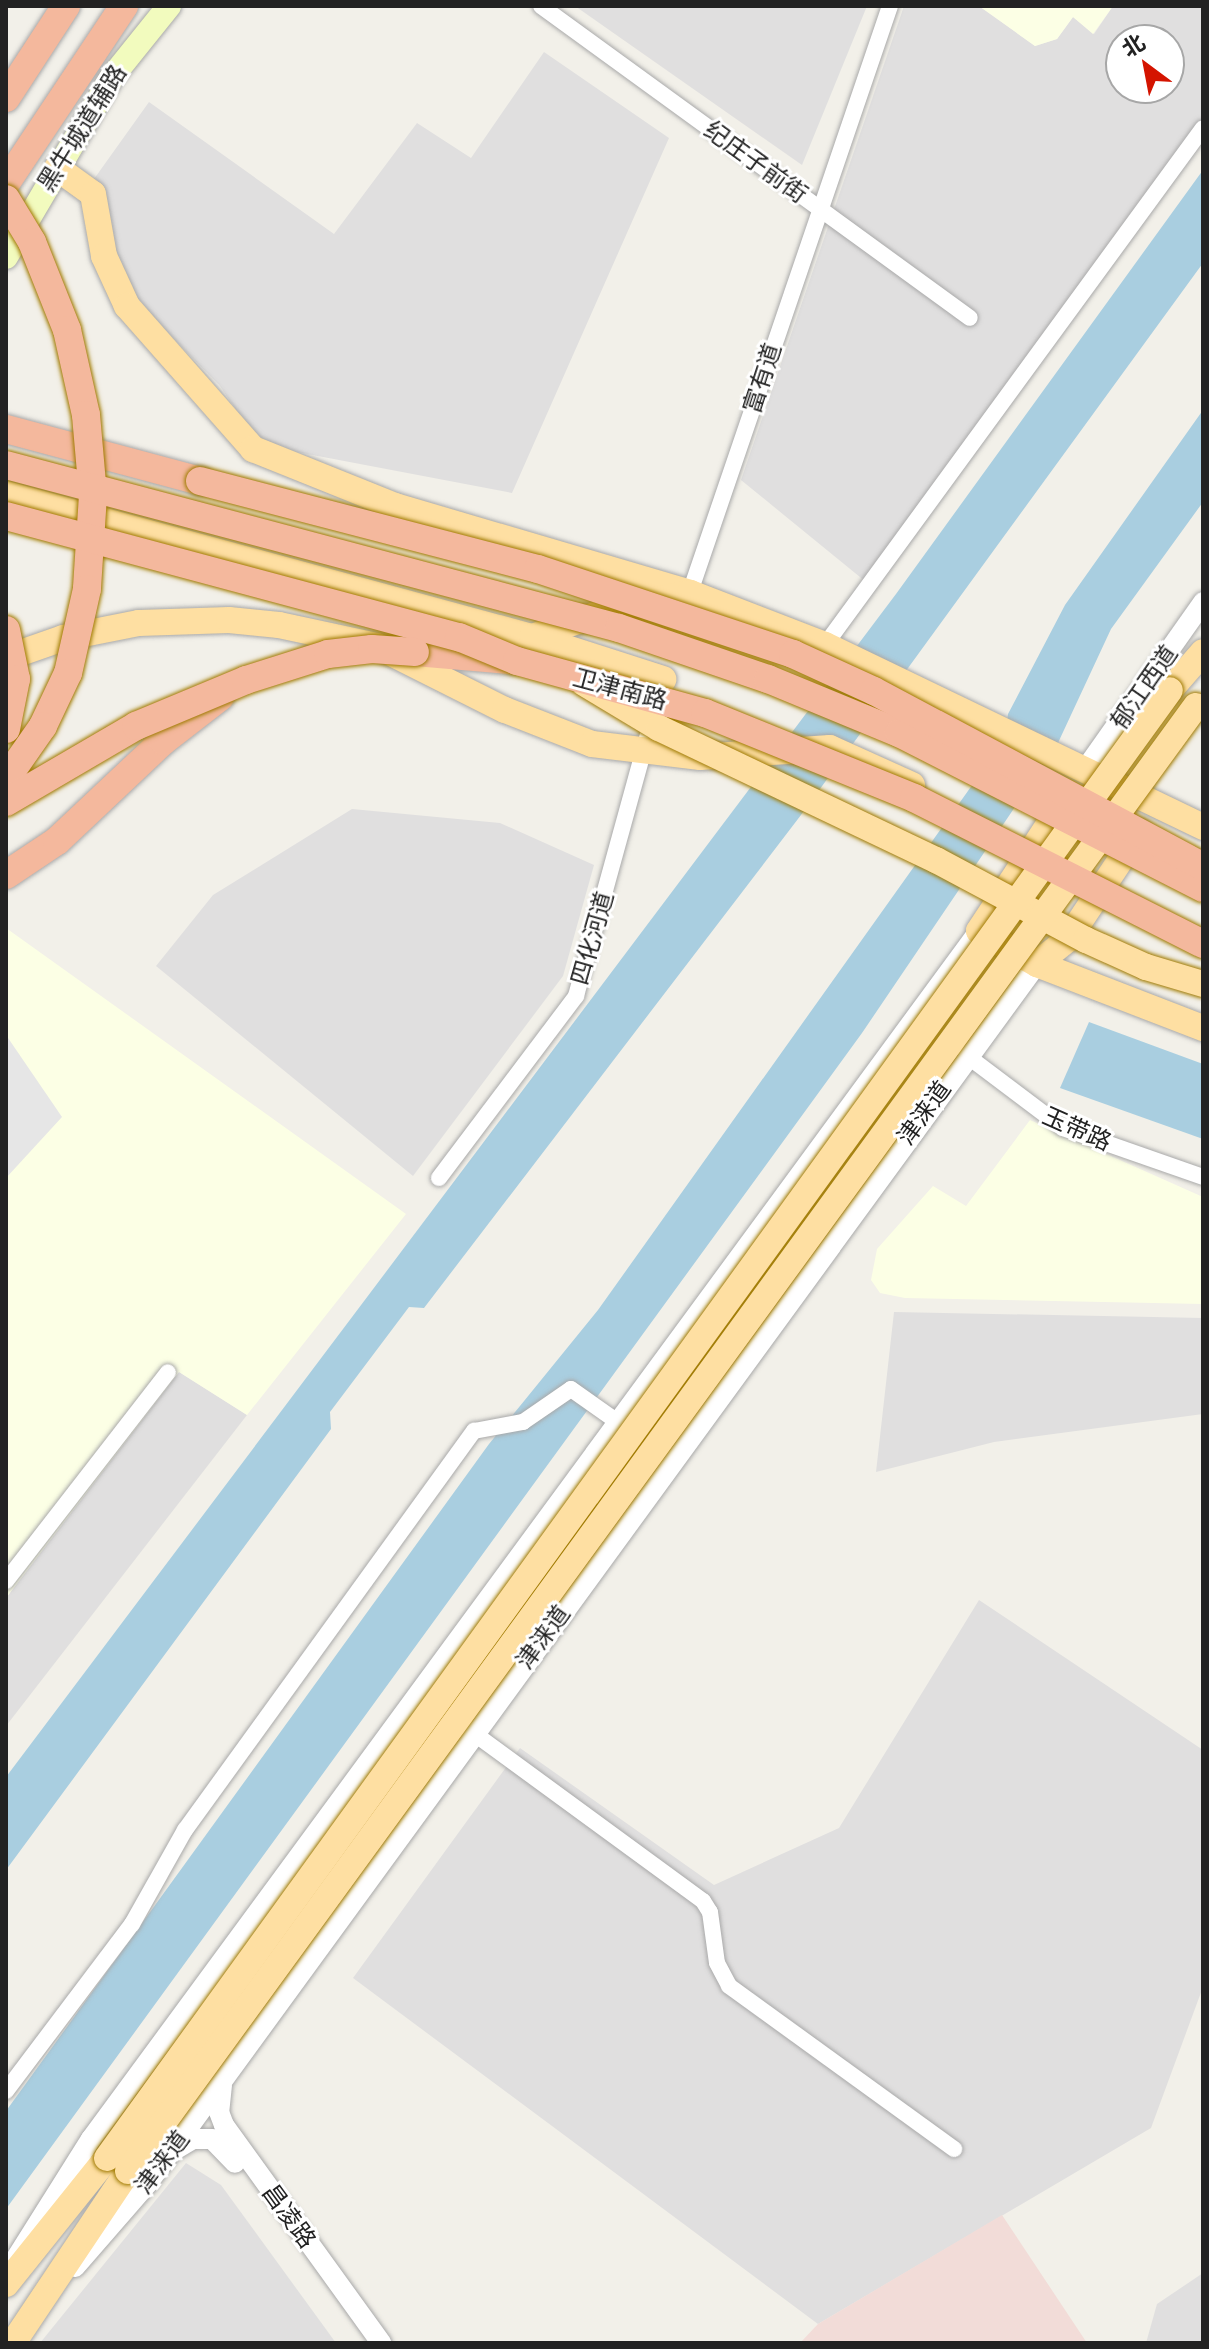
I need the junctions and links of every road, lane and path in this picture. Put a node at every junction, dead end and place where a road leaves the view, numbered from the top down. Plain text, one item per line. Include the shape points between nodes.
1 (66, 6) edge
2 (124, 6) edge
3 (136, 6) edge
4 (169, 6) edge
5 (541, 6) edge
6 (890, 6) edge
7 (127, 55) junction
8 (6, 98) edge
9 (1203, 128) edge
10 (57, 168) junction
11 (6, 183) edge
12 (6, 199) edge
13 (819, 207) junction
14 (6, 257) edge
15 (970, 318) dead end
16 (6, 429) edge
17 (6, 465) edge
18 (6, 494) edge
19 (6, 516) edge
20 (690, 593) junction
21 (1203, 602) edge
22 (1203, 626) edge
23 (6, 630) edge
24 (825, 645) junction
25 (524, 649) junction
26 (1203, 652) edge
27 (6, 658) edge
28 (574, 677) junction
29 (663, 679) junction
30 (246, 680) junction
31 (1203, 698) edge
32 (6, 729) edge
33 (644, 753) junction
34 (1076, 766) junction
35 (6, 779) edge
36 (1109, 782) junction
37 (1144, 800) junction
38 (6, 802) edge
39 (1203, 827) edge
40 (1024, 841) junction
41 (1201, 870) edge
42 (6, 875) edge
43 (979, 931) junction
44 (1203, 944) edge
45 (1037, 964) junction
46 (1203, 984) edge
47 (1203, 1028) edge
48 (966, 1055) junction
49 (1203, 1177) edge
50 (439, 1178) dead end
51 (168, 1372) dead end
52 (613, 1419) junction
53 (6, 1581) edge
54 (417, 1693) junction
55 (474, 1733) junction
56 (222, 2081) junction
57 (6, 2091) edge
58 (954, 2149) dead end
59 (170, 2153) junction
60 (117, 2164) junction
61 (6, 2278) edge
62 (6, 2284) edge
63 (41, 2304) junction
64 (13, 2343) edge
65 (367, 2343) edge
66 (381, 2343) edge

1 - 8 highway
2 - 11 highway
3 - 7 main road via 141,17
4 - 7 main road, 黑牛城道辅路
5 - 13 street, 纪庄子前街
6 - 13 street, 富有道
7 - 10 main road, 黑牛城道辅路
9 - 24 street
10 - 14 main road, 黑牛城道辅路
10 - 20 main road via 93,194 104,256 127,306 253,449 395,506
12 - 35 highway, bridge via 32,242 67,330 86,415 93,495 87,589 68,673 43,726
13 - 15 street, 纪庄子前街
13 - 20 street, 富有道
16 - 41 highway, bridge via 538,569 793,654 874,691
17 - 41 highway, bridge via 619,628 768,679 899,733
18 - 25 main road
19 - 25 highway, 卫津南路, bridge via 459,637
20 - 24 main road
20 - 25 main road via 615,608
20 - 29 street, 富有道
21 - 34 street, 郁江西道
22 - 36 street, 郁江西道 via 1106,760
23 - 32 highway, bridge via 16,679
24 - 34 main road
25 - 28 highway, 卫津南路, bridge
25 - 29 main road
25 - 30 highway, bridge via 354,650 303,660
26 - 60 main road, bridge via 1170,690
27 - 33 main road via 63,638 139,623 229,620 279,625 377,646 557,732
28 - 44 highway, 卫津南路, bridge via 705,713 861,774
28 - 46 main road, bridge via 659,728 936,860 1116,955
29 - 33 street, 富有道
30 - 38 highway, bridge via 136,726
30 - 42 highway, bridge via 173,732 57,841
31 - 60 main road, bridge
33 - 40 main road, bridge via 700,757 819,747 839,750
33 - 50 street, 四化河道 via 576,996
34 - 36 main road
34 - 40 main road
36 - 37 main road
37 - 39 main road
37 - 45 main road via 1148,813 1132,844 1068,939
40 - 43 main road
43 - 45 main road
43 - 52 street
45 - 47 main road
45 - 48 street, 津涞道
48 - 49 street, 玉带路 via 1063,1128
48 - 55 street, 津涞道
51 - 53 street
52 - 54 street
52 - 57 street via 571,1389 523,1422 474,1431 185,1830 132,1924
54 - 55 street
54 - 61 street via 91,2139 35,2221
55 - 56 street, 津涞道
55 - 58 street via 703,1901 710,1912 717,1963 729,1986
56 - 59 street, 津涞道
56 - 66 street, 昌凌路 via 219,2112 224,2125
59 - 63 street, 津涞道
59 - 65 street, 昌凌路 via 193,2139 219,2143
60 - 62 main road, 津涞道
60 - 63 main road, 津涞道
63 - 64 main road, 津涞道

